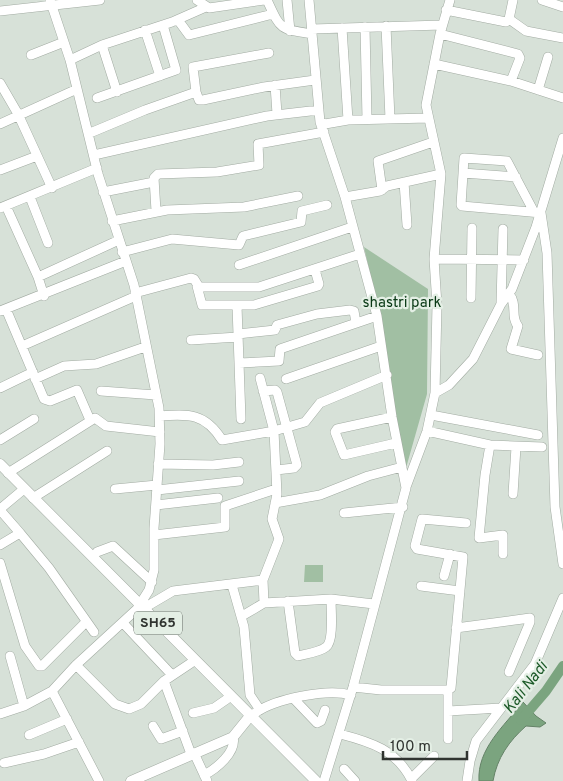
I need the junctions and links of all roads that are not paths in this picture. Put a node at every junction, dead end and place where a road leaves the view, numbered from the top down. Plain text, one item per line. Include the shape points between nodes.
1 (100, 0) edge
2 (197, 0) edge
3 (266, 0) edge
4 (287, 0) edge
5 (309, 0) edge
6 (450, 0) edge
7 (513, 0) edge
8 (542, 0) edge
9 (246, 1) edge
10 (51, 3) edge
11 (223, 4) edge
12 (206, 7) junction
13 (563, 7) edge
14 (446, 10) junction
15 (0, 11) edge
16 (273, 14) junction
17 (178, 20) junction
18 (509, 20) junction
19 (163, 25) junction
20 (442, 25) junction
21 (386, 26) junction
22 (365, 27) junction
23 (342, 28) junction
24 (145, 30) junction
25 (290, 31) junction
26 (312, 32) junction
27 (440, 34) junction
28 (563, 38) edge
29 (64, 42) junction
30 (102, 45) junction
31 (269, 53) dead end
32 (30, 55) dead end
33 (548, 57) dead end
34 (70, 60) junction
35 (434, 64) junction
36 (160, 76) junction
37 (315, 80) junction
38 (511, 81) junction
39 (0, 83) edge
40 (275, 85) junction
41 (77, 89) junction
42 (538, 90) junction
43 (117, 92) junction
44 (196, 92) junction
45 (97, 98) dead end
46 (563, 98) edge
47 (318, 110) junction
48 (18, 114) junction
49 (277, 114) junction
50 (428, 118) junction
51 (368, 119) junction
52 (390, 119) junction
53 (348, 120) junction
54 (320, 122) junction
55 (0, 124) edge
56 (324, 132) junction
57 (90, 133) junction
58 (563, 138) edge
59 (433, 142) junction
60 (94, 155) junction
61 (37, 156) junction
62 (97, 168) junction
63 (0, 170) edge
64 (559, 170) edge
65 (463, 173) junction
66 (441, 174) junction
67 (516, 177) junction
68 (154, 182) junction
69 (404, 182) junction
70 (52, 188) junction
71 (382, 190) junction
72 (103, 192) junction
73 (298, 196) dead end
74 (30, 197) junction
75 (345, 197) junction
76 (327, 205) dead end
77 (3, 207) edge
78 (156, 211) junction
79 (538, 212) junction
80 (112, 221) junction
81 (407, 225) dead end
82 (352, 227) junction
83 (472, 228) dead end
84 (504, 229) dead end
85 (119, 240) junction
86 (48, 243) dead end
87 (122, 252) junction
88 (360, 254) junction
89 (434, 258) junction
90 (471, 259) junction
91 (502, 260) junction
92 (524, 260) junction
93 (126, 262) junction
94 (239, 266) dead end
95 (315, 270) junction
96 (38, 277) junction
97 (197, 286) junction
98 (135, 294) junction
99 (509, 294) junction
100 (44, 296) junction
101 (471, 298) dead end
102 (501, 304) junction
103 (236, 306) junction
104 (3, 310) edge
105 (377, 316) junction
106 (356, 323) junction
107 (238, 336) junction
108 (191, 340) dead end
109 (22, 346) junction
110 (381, 346) junction
111 (145, 347) junction
112 (538, 355) dead end
113 (239, 363) junction
114 (387, 375) junction
115 (34, 376) junction
116 (260, 378) dead end
117 (286, 379) dead end
118 (0, 388) edge
119 (101, 391) dead end
120 (263, 391) junction
121 (435, 394) junction
122 (156, 395) junction
123 (431, 415) junction
124 (160, 416) junction
125 (392, 417) junction
126 (34, 419) dead end
127 (241, 419) dead end
128 (90, 420) junction
129 (288, 428) junction
130 (274, 431) junction
131 (427, 431) junction
132 (160, 432) junction
133 (538, 436) dead end
134 (0, 440) edge
135 (396, 443) junction
136 (490, 445) junction
137 (516, 447) junction
138 (542, 447) dead end
139 (107, 450) dead end
140 (239, 462) dead end
141 (0, 464) edge
142 (158, 464) junction
143 (402, 467) junction
144 (276, 470) junction
145 (4, 472) edge
146 (239, 481) dead end
147 (157, 488) junction
148 (406, 488) junction
149 (115, 489) dead end
150 (276, 489) junction
151 (22, 490) junction
152 (513, 494) dead end
153 (33, 498) junction
154 (218, 498) dead end
155 (276, 503) junction
156 (156, 505) junction
157 (402, 507) junction
158 (0, 509) edge
159 (344, 513) dead end
160 (466, 523) dead end
161 (20, 533) junction
162 (154, 535) junction
163 (0, 544) edge
164 (97, 552) dead end
165 (450, 554) junction
166 (503, 554) dead end
167 (0, 563) edge
168 (563, 564) edge
169 (444, 576) dead end
170 (263, 580) junction
171 (152, 582) junction
172 (232, 585) junction
173 (420, 586) dead end
174 (460, 591) junction
175 (563, 598) edge
176 (331, 600) junction
177 (288, 601) junction
178 (264, 603) junction
179 (374, 604) junction
180 (140, 608) junction
181 (242, 616) junction
182 (123, 623) junction
183 (84, 624) dead end
184 (456, 628) junction
185 (94, 632) dead end
186 (10, 656) dead end
187 (191, 663) junction
188 (76, 665) junction
189 (509, 672) dead end
190 (168, 678) junction
191 (448, 690) junction
192 (52, 691) junction
193 (352, 691) junction
194 (227, 699) junction
195 (294, 699) junction
196 (24, 706) junction
197 (501, 708) junction
198 (260, 710) junction
199 (325, 710) dead end
200 (448, 711) junction
201 (192, 713) dead end
202 (0, 714) edge
203 (249, 718) junction
204 (67, 719) junction
205 (153, 726) dead end
206 (183, 731) junction
207 (340, 734) junction
208 (29, 735) dead end
209 (233, 737) junction
210 (448, 739) dead end
211 (79, 742) junction
212 (193, 754) junction
213 (434, 756) dead end
214 (4, 763) dead end
215 (344, 769) dead end
216 (206, 778) edge
217 (412, 780) edge
218 (99, 781) edge
219 (131, 781) edge
220 (310, 781) edge
221 (316, 781) edge
222 (324, 781) edge
223 (355, 781) edge
224 (467, 781) edge

1 - 10 street
2 - 12 street
3 - 9 street
3 - 16 street
4 - 25 street
5 - 26 street
6 - 14 street
7 - 18 street
8 - 13 street
9 - 11 street
10 - 15 street
10 - 29 street
11 - 12 street
12 - 17 street
14 - 18 street via 504,22
14 - 20 street
16 - 17 street via 189,35
16 - 25 street via 278,23
17 - 19 street
18 - 28 street via 526,31
19 - 24 street
19 - 36 street via 176,69
20 - 21 street
20 - 27 street
21 - 22 street
21 - 52 street
22 - 23 street
22 - 51 street
23 - 26 street
23 - 53 street
24 - 30 street
24 - 36 street
25 - 26 street
26 - 37 street
27 - 35 street
27 - 38 street via 518,54 520,58
29 - 32 street
29 - 34 street
30 - 34 street
30 - 43 street
31 - 44 street via 193,67
33 - 42 street
34 - 41 street
35 - 38 street
35 - 50 street via 428,88
36 - 43 street
37 - 40 street
37 - 47 street
38 - 42 street
39 - 48 street
40 - 44 street via 203,100 199,100
40 - 49 street
41 - 48 street
41 - 57 street
42 - 46 street
43 - 45 street
44 - 57 street
47 - 49 street
47 - 54 street
48 - 55 street
48 - 61 street
49 - 60 street via 140,142
50 - 52 street
50 - 59 street
51 - 52 street
51 - 53 street
53 - 54 street
54 - 56 street
56 - 68 street via 258,144 259,166 217,172 158,174
56 - 75 street
57 - 60 street
58 - 64 street
59 - 66 street
59 - 71 street via 378,161
60 - 62 street
61 - 63 street
61 - 70 street
62 - 70 street
62 - 72 street
64 - 79 street
65 - 67 street
65 - 67 street via 466,157 503,160
65 - 79 street via 461,205
66 - 69 street
66 - 89 street
67 - 79 street
68 - 72 street
68 - 78 street
69 - 71 street
69 - 81 street
70 - 74 street
71 - 75 street
72 - 80 street
73 - 78 street via 244,207
74 - 77 street
74 - 86 street
75 - 82 street
76 - 87 street via 302,211 301,222 243,236 239,245 172,239
77 - 96 street
78 - 80 street
79 - 92 street
79 - 168 street via 547,253 555,507
80 - 85 street
82 - 88 street
82 - 94 street
83 - 90 street
84 - 91 street
85 - 87 street
85 - 96 street
87 - 93 street
88 - 95 street
88 - 105 street
89 - 90 street
89 - 121 street via 437,305
90 - 91 street
90 - 101 street
91 - 92 street
91 - 102 street
92 - 99 street
93 - 98 street
93 - 100 street
95 - 97 street via 259,287
95 - 103 street via 318,286 265,302
96 - 100 street
97 - 98 street via 191,278
97 - 103 street via 201,305
98 - 109 street
98 - 111 street
99 - 102 street
99 - 112 street via 518,326 511,349
100 - 104 street
102 - 121 street via 473,359 449,385
103 - 107 street
104 - 109 street
105 - 106 street
105 - 110 street
106 - 107 street via 354,311 350,310 308,316 278,325 275,330
106 - 113 street via 280,349 279,361
107 - 108 street
107 - 113 street
109 - 115 street
110 - 114 street
110 - 117 street
111 - 115 street via 96,364 64,366
111 - 122 street
113 - 127 street
114 - 125 street
114 - 129 street via 323,401 308,420
115 - 118 street
115 - 128 street via 47,402 78,390
116 - 120 street
119 - 122 street
120 - 129 street via 276,391
120 - 130 street
121 - 123 street
122 - 124 street
123 - 131 street
123 - 133 street
124 - 130 street via 203,419 210,423 222,440
124 - 132 street
125 - 135 street
125 - 135 street via 335,432 344,455
126 - 134 street
128 - 132 street via 97,419 106,426
128 - 145 street
129 - 130 street
129 - 144 street via 297,467
130 - 144 street
131 - 136 street
131 - 148 street
132 - 142 street
135 - 143 street
136 - 137 street
136 - 166 street via 480,538 503,535
137 - 138 street
137 - 152 street
139 - 153 street
140 - 142 street
141 - 145 main road, SH65
142 - 147 street
143 - 148 street
143 - 155 street via 320,495
144 - 150 street
145 - 151 main road, SH65
146 - 147 street
147 - 149 street
147 - 156 street
148 - 157 street
150 - 155 street
150 - 162 street via 225,506 225,527
151 - 153 main road, SH65
151 - 158 street
151 - 180 main road, SH65
153 - 180 main road, SH65
154 - 156 street
155 - 170 street via 272,522 279,539
156 - 162 street
157 - 159 street
157 - 179 street
158 - 161 street
160 - 165 street via 421,520 416,549
161 - 163 street
161 - 185 street
162 - 171 street
164 - 171 street via 114,546
165 - 169 street
165 - 174 street via 463,557
167 - 183 street via 25,646 38,666 42,666
170 - 172 street
170 - 178 street
171 - 180 street
172 - 180 street via 173,591
172 - 181 street
173 - 174 street
174 - 184 street
175 - 197 street via 540,655
176 - 177 street
176 - 177 street via 328,644 298,656
176 - 179 street
177 - 178 street
178 - 181 street
179 - 193 street
180 - 182 street
180 - 187 main road, SH65
180 - 203 main road, SH65
181 - 198 street via 249,688 252,700
182 - 188 street
182 - 190 street
184 - 189 street via 530,618
184 - 191 street
186 - 196 street
187 - 190 street
187 - 194 main road, SH65
188 - 190 street via 121,707 136,707
188 - 192 street
190 - 206 street
191 - 193 street
191 - 200 street
192 - 196 street
192 - 204 street
193 - 195 street
193 - 207 street
194 - 201 street via 214,708
194 - 203 main road, SH65
195 - 198 street
195 - 199 street via 318,723
196 - 202 street
197 - 200 street
197 - 224 street via 476,741
198 - 203 street
200 - 210 street
203 - 209 main road
203 - 220 main road, SH65
203 - 221 main road, SH65
204 - 208 street
204 - 211 street
205 - 206 street via 161,739
206 - 212 street
207 - 217 street via 381,748 402,764
207 - 222 street
209 - 212 main road
209 - 216 street via 233,745 220,766
211 - 214 street
211 - 218 street
212 - 216 street
212 - 219 main road
213 - 217 street
215 - 223 street

